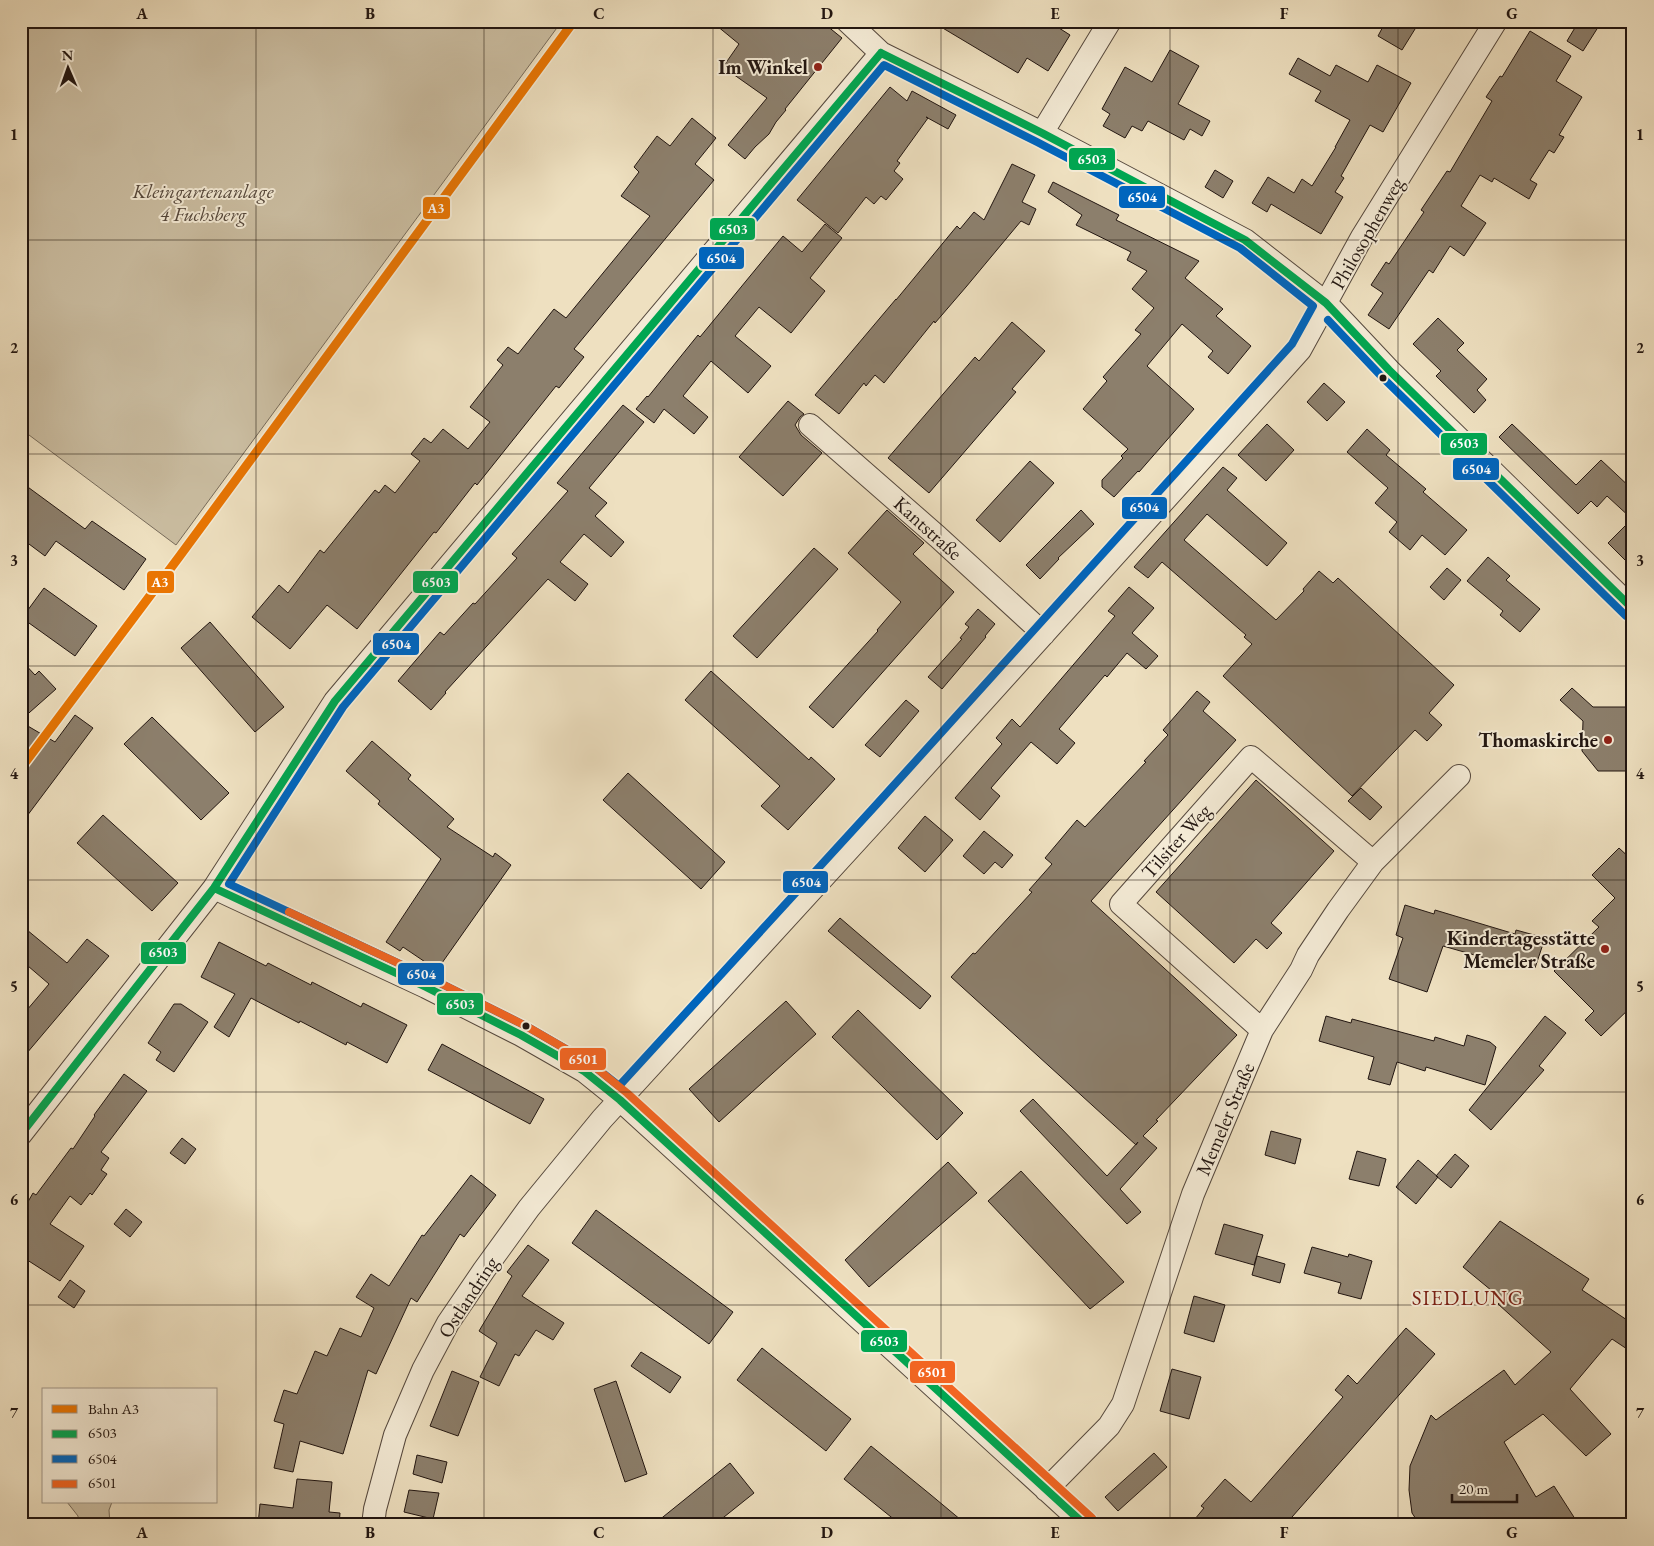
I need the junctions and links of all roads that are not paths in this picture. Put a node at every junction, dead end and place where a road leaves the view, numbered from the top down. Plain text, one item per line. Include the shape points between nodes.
1 (847, 21) edge
2 (1110, 21) edge
3 (1496, 21) edge
4 (881, 53) junction
5 (1042, 132) junction
6 (1326, 303) junction
7 (810, 424) dead end
8 (1633, 609) edge
9 (1044, 634) junction
10 (1459, 776) dead end
11 (1373, 862) junction
12 (214, 888) junction
13 (1262, 1030) junction
14 (620, 1100) junction
15 (21, 1134) edge
16 (1046, 1490) junction
17 (373, 1525) edge
18 (1086, 1525) edge

1 - 4 street
2 - 5 street
3 - 6 street, Philosophenweg via 1362,237
4 - 5 street
4 - 12 street via 336,701
5 - 6 street via 1246,240
6 - 8 street via 1389,370
6 - 9 street, Philosophenweg via 1300,350
7 - 9 street, Kantstraße
9 - 14 street, Philosophenweg
10 - 11 street, Memeler Straße
11 - 13 street, Memeler Straße via 1308,955
11 - 13 street, Tilsiter Weg via 1251,758 1121,904
12 - 14 street via 521,1035 584,1071
12 - 15 street
13 - 16 street, Memeler Straße via 1193,1194 1123,1404 1109,1426
14 - 16 street
14 - 17 street, Ostlandring via 529,1208 448,1323 395,1435
16 - 18 street

